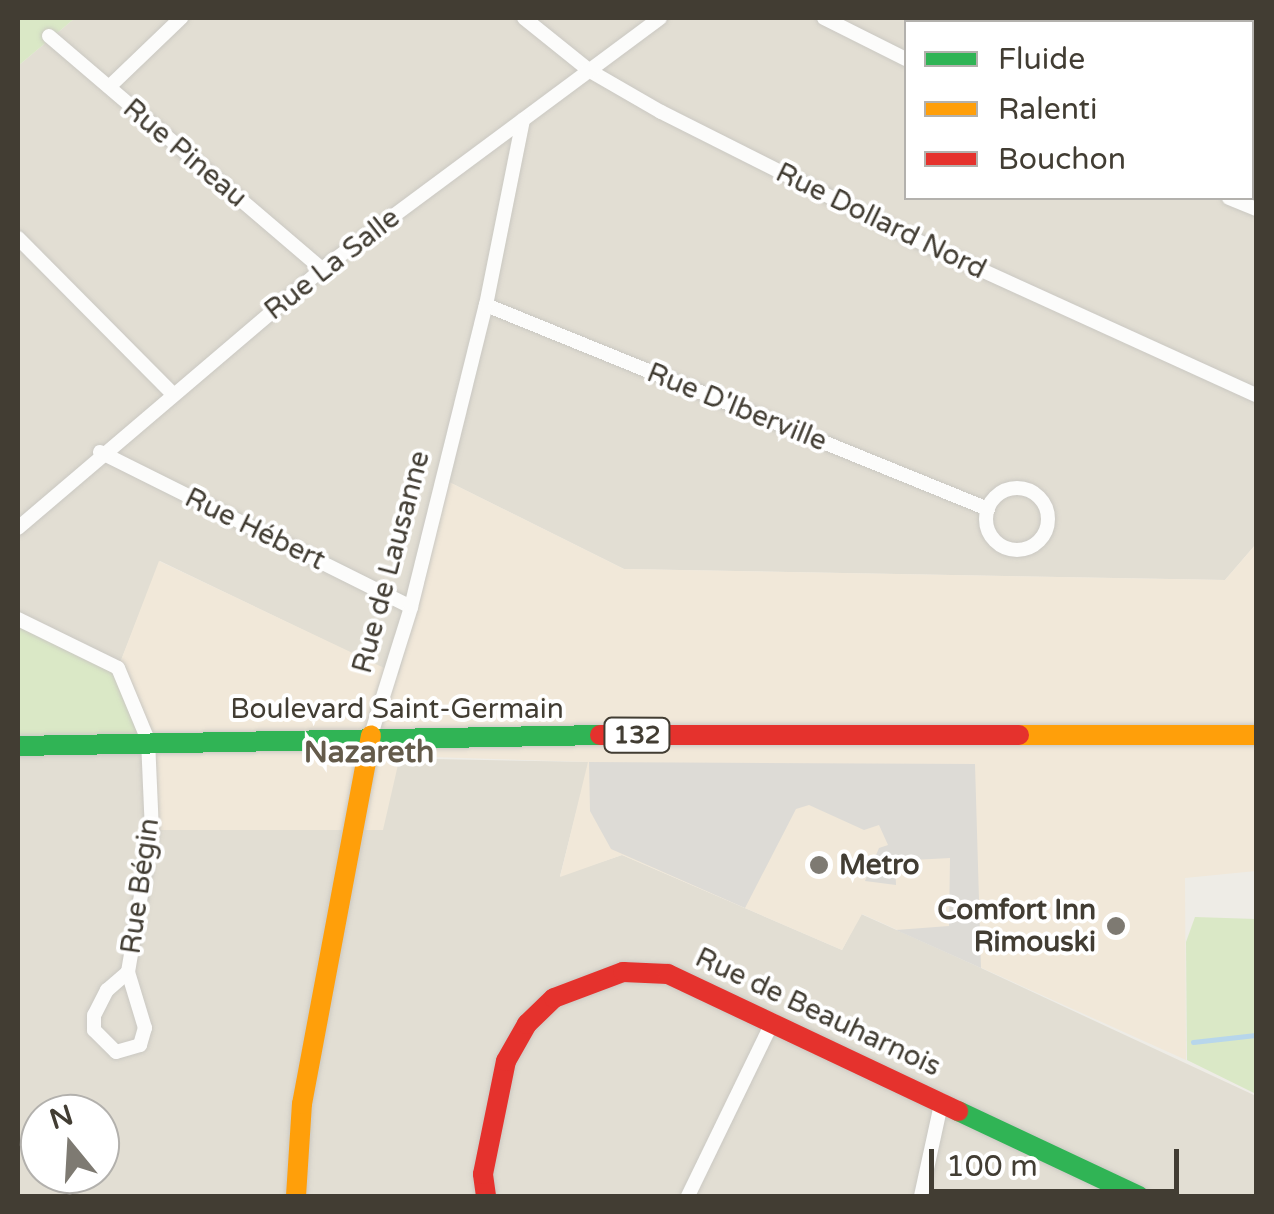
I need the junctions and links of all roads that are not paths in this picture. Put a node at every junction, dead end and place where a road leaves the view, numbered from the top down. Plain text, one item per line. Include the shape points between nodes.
1 (181, 18) edge
2 (524, 18) edge
3 (660, 18) edge
4 (824, 18) edge
5 (49, 36) dead end
6 (904, 57) edge
7 (590, 72) junction
8 (109, 87) junction
9 (523, 120) junction
10 (18, 238) edge
11 (322, 269) junction
12 (486, 305) junction
13 (171, 392) junction
14 (1256, 395) edge
15 (100, 452) junction
16 (988, 509) junction
17 (18, 528) edge
18 (410, 607) junction
19 (18, 619) edge
20 (371, 735) junction
21 (1256, 736) edge
22 (148, 740) junction
23 (18, 746) edge
24 (128, 972) junction
25 (774, 1021) junction
26 (942, 1100) junction
27 (1127, 1194) edge
28 (296, 1196) edge
29 (486, 1196) edge
30 (688, 1196) edge
31 (921, 1196) edge

1 - 8 street
2 - 7 street, Rue Dollard Nord
3 - 7 street, Rue La Salle
4 - 6 street
5 - 8 street, Rue Pineau
7 - 9 street, Rue La Salle
7 - 14 street, Rue Dollard Nord via 908,237
8 - 11 street, Rue Pineau
9 - 11 street, Rue La Salle
9 - 12 street, Rue de Lausanne
10 - 13 street
11 - 13 street, Rue La Salle
12 - 16 street, Rue D'Iberville
12 - 18 street, Rue de Lausanne
13 - 15 street, Rue La Salle
15 - 17 street, Rue La Salle
15 - 18 street, Rue Hébert
16 - 16 street via 988,530 1001,545 1021,550 1045,532 1044,503 1028,490 1009,489
18 - 20 street, Rue de Lausanne
19 - 22 street via 118,668
20 - 21 street, Boulevard Saint-Germain / 132
20 - 22 street, Boulevard Saint-Germain / 132
20 - 28 street, Rue de Lausanne via 302,1104
22 - 23 street, Boulevard Saint-Germain / 132
22 - 24 street, Rue Bégin via 152,830
24 - 24 street, Rue Bégin via 94,1015 94,1030 116,1052 140,1045 145,1028
25 - 26 street, Rue de Beauharnois
25 - 29 street, Rue de Beauharnois via 668,974 622,972 554,998 527,1024 506,1062 483,1174
25 - 30 street
26 - 27 street, Rue de Beauharnois
26 - 31 street

